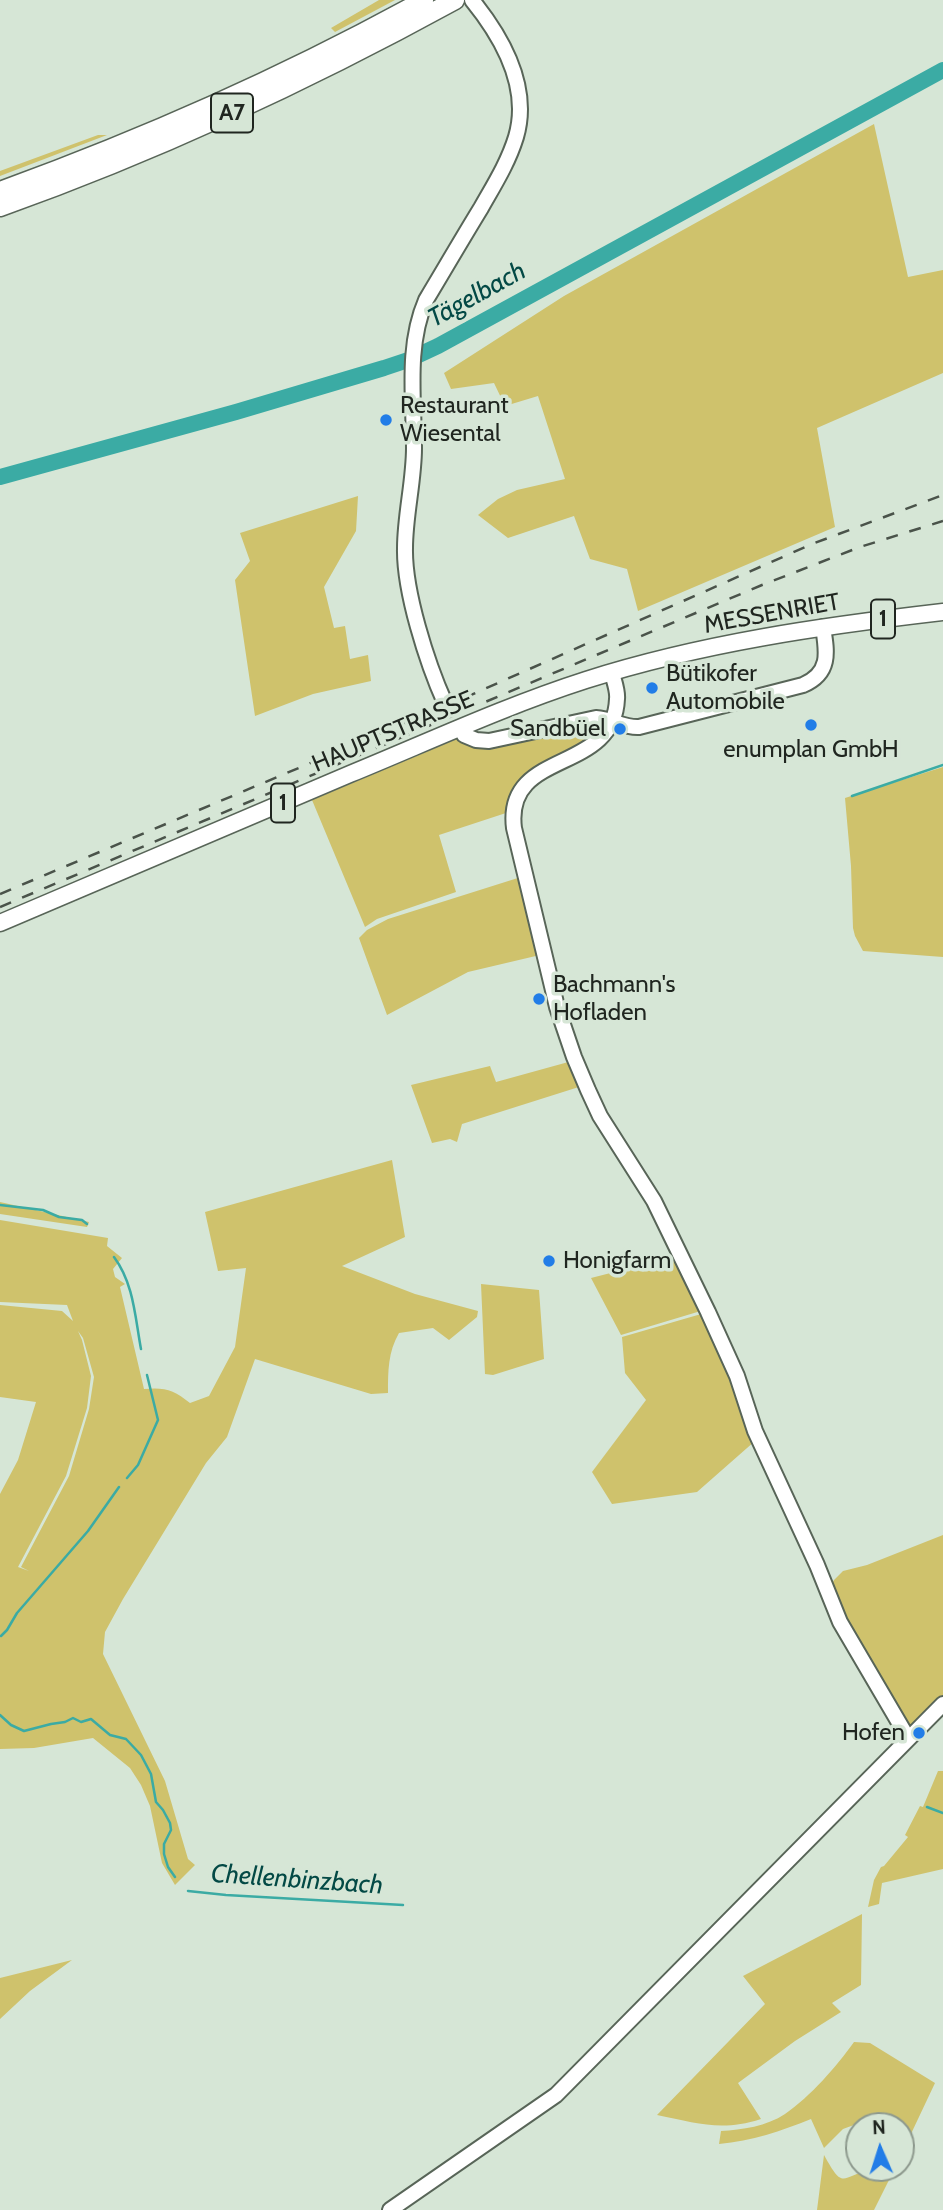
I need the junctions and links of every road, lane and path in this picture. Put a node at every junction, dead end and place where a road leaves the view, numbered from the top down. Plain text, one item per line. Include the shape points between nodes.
1 (425, 0) edge
2 (455, 0) edge
3 (472, 0) edge
4 (0, 191) edge
5 (0, 207) edge
6 (943, 612) edge
7 (823, 627) junction
8 (612, 673) junction
9 (445, 702) tunnel mouth
10 (612, 720) junction
11 (464, 735) dead end
12 (0, 923) edge
13 (943, 1704) edge
14 (908, 1738) junction
15 (390, 2210) edge

1 - 4 highway, A7 via 221,102
2 - 5 highway, A7 via 251,104
3 - 9 street via 510,59 520,110 517,135 504,169 426,300 416,329 406,570 413,608
6 - 7 main road, MESSENRIET / 1
7 - 8 main road, MESSENRIET / 1 via 735,642
7 - 10 street via 826,658 811,682 639,727
8 - 10 street via 617,695
8 - 12 main road, HAUPTSTRASSE / 1 via 443,735
10 - 11 street via 590,719 489,741
10 - 14 street via 599,740 533,777 519,792 513,811 557,1007 595,1106 654,1201 737,1376 755,1431 840,1622
13 - 14 street
14 - 15 street via 556,2095

